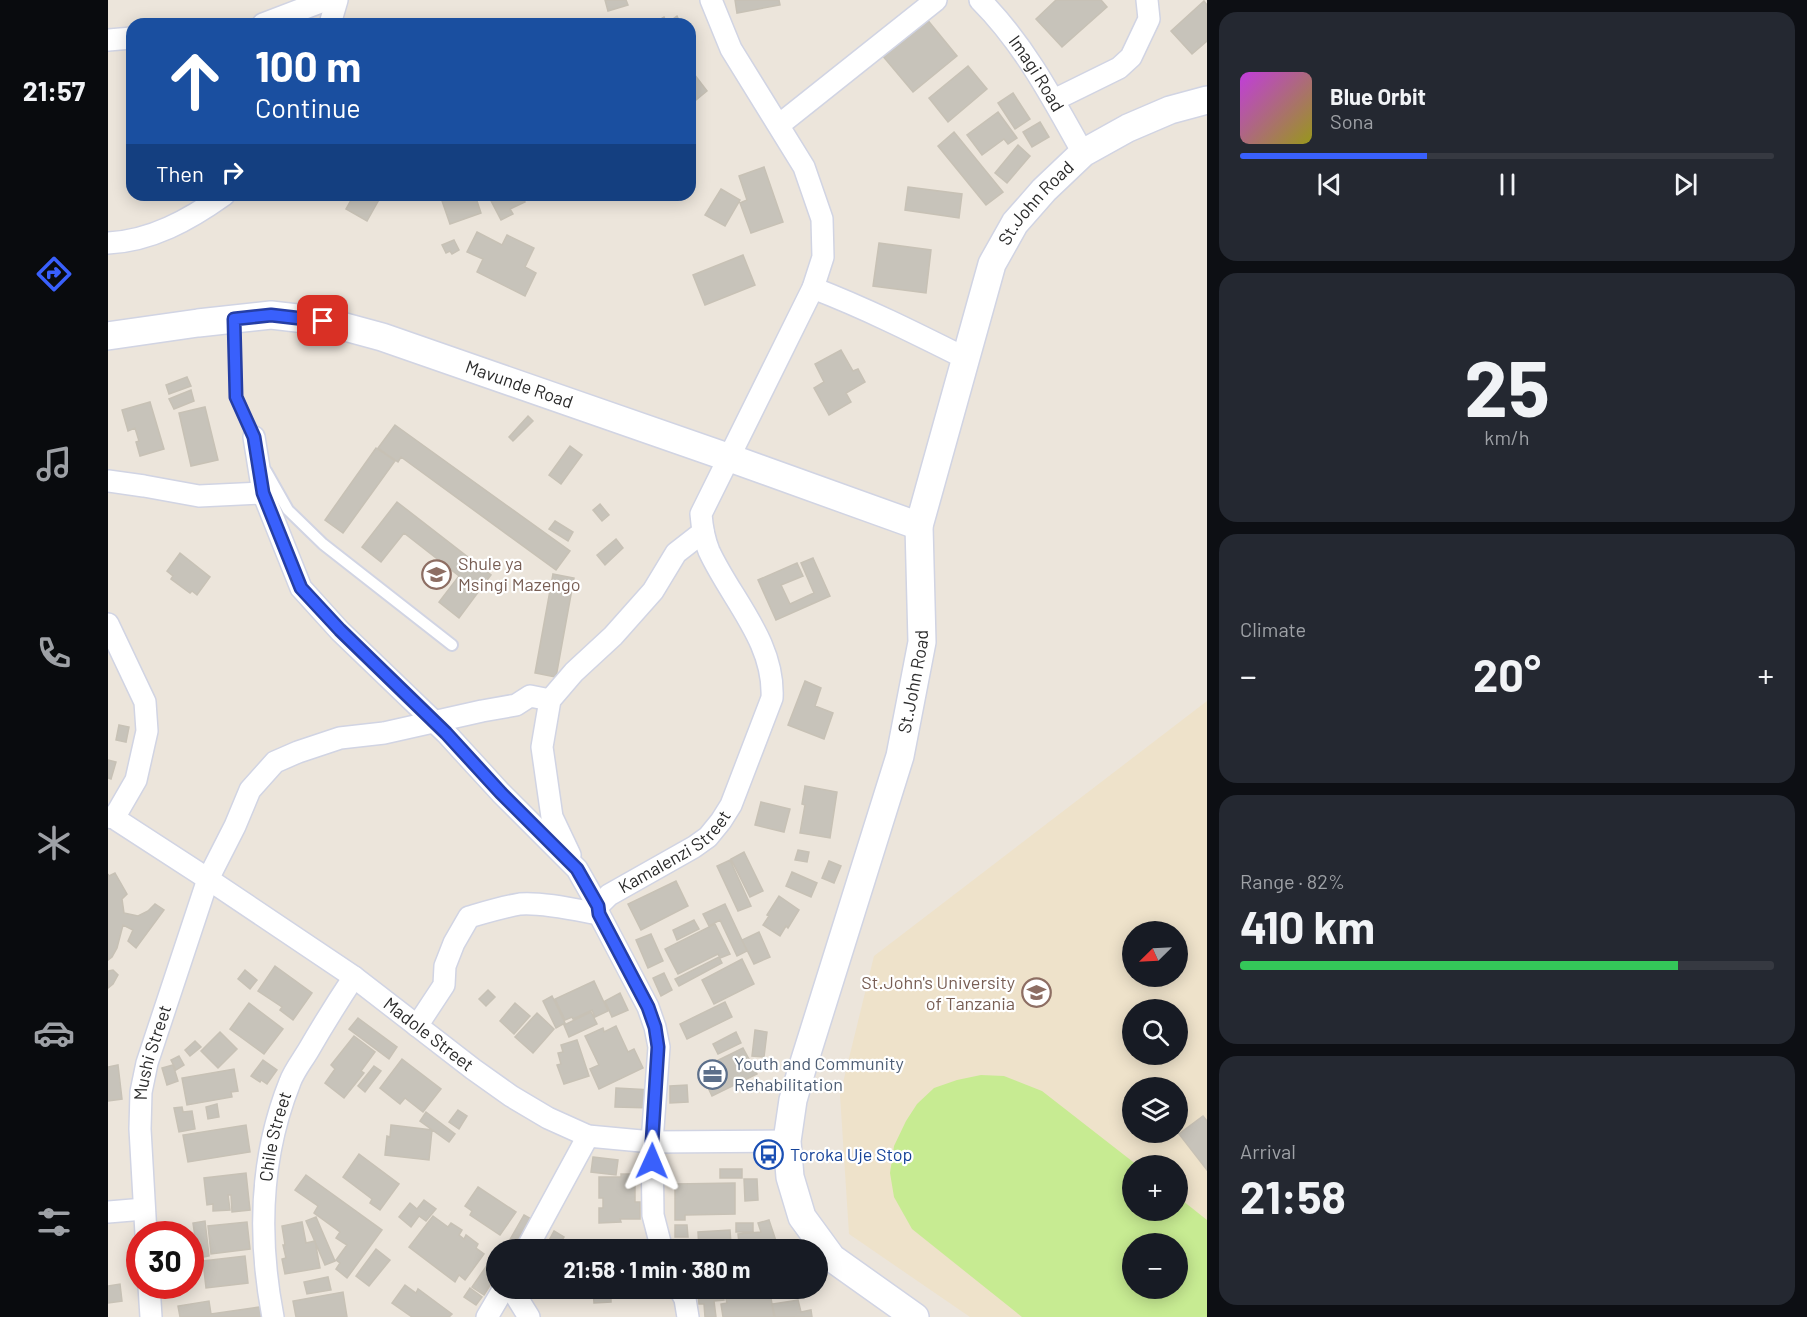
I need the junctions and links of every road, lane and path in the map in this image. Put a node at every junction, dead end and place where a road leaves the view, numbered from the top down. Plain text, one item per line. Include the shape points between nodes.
1 (326, 0) edge
2 (337, 0) edge
3 (711, 0) edge
4 (936, 0) edge
5 (980, 0) edge
6 (1147, 0) edge
7 (279, 18) edge
8 (332, 18) edge
9 (126, 38) edge
10 (108, 40) edge
11 (1054, 100) junction
12 (1207, 100) edge
13 (779, 125) junction
14 (1083, 153) junction
15 (216, 201) edge
16 (108, 243) edge
17 (813, 288) junction
18 (234, 319) junction
19 (108, 336) edge
20 (965, 358) junction
21 (254, 437) junction
22 (730, 458) junction
23 (108, 481) edge
24 (263, 493) junction
25 (919, 526) junction
26 (703, 532) junction
27 (108, 624) edge
28 (452, 645) dead end
29 (549, 700) junction
30 (434, 721) junction
31 (111, 818) edge
32 (577, 869) junction
33 (208, 879) junction
34 (598, 910) junction
35 (354, 977) junction
36 (417, 1026) junction
37 (588, 1136) junction
38 (787, 1141) junction
39 (652, 1142) junction
40 (144, 1209) junction
41 (108, 1212) edge
42 (145, 1221) edge
43 (532, 1239) edge
44 (660, 1239) edge
45 (150, 1299) edge
46 (498, 1299) edge
47 (518, 1299) edge
48 (684, 1299) edge
49 (151, 1317) edge
50 (273, 1317) edge
51 (487, 1317) edge
52 (529, 1317) edge
53 (688, 1317) edge
54 (915, 1317) edge

1 - 7 street
2 - 8 street
3 - 13 street, Kamalenzi Street via 731,49
4 - 13 street
5 - 11 street, Imagi Road via 1020,47
6 - 11 street via 1149,19 1131,57 1119,69
9 - 10 street
11 - 14 street, Imagi Road
12 - 14 street, St.John Road via 1170,110
13 - 17 street, Kamalenzi Street via 804,167 822,219 823,257
14 - 20 street, St.John Road via 1016,223 992,264
15 - 16 street via 164,230 129,242
17 - 20 street
17 - 22 street, Kamalenzi Street
18 - 19 street, Mavunde Road
18 - 21 lane via 236,397
18 - 22 street, Mavunde Road via 271,315 323,321 382,337
20 - 25 street, St.John Road
21 - 24 street
21 - 28 lane via 268,476 288,510 323,544
22 - 25 street, Mavunde Road
22 - 26 street, Kamalenzi Street via 701,514
23 - 24 street via 199,496
24 - 30 street via 301,588
25 - 38 street, St.John Road via 922,642 900,756 793,1100
26 - 29 street via 676,554 653,591
26 - 34 street, Kamalenzi Street via 709,551 770,662 772,698 730,805 708,837 609,895
27 - 31 street via 144,702 147,731 136,780
29 - 30 street, Mushi Street via 530,696 516,705
29 - 32 street via 542,747 552,817
30 - 32 street
30 - 33 street, Mushi Street via 340,738 275,762 250,790
31 - 33 street, Madole Street
32 - 34 street
33 - 35 street, Madole Street
33 - 40 street, Mushi Street via 141,1092
34 - 36 street via 522,904 470,917 445,966 444,985
34 - 39 street via 655,1027 658,1047
35 - 36 street, Madole Street
35 - 50 street, Chile Street via 290,1081 273,1132 264,1194 265,1260
36 - 37 street, Madole Street via 511,1096
37 - 39 street, Madole Street
37 - 43 street
38 - 39 street, Madole Street
38 - 54 street, St.John Road via 790,1177 802,1217 815,1237 832,1258
39 - 44 street via 653,1215
40 - 41 street
40 - 42 street, Mushi Street
45 - 49 street
46 - 51 street
47 - 52 street
48 - 53 street

